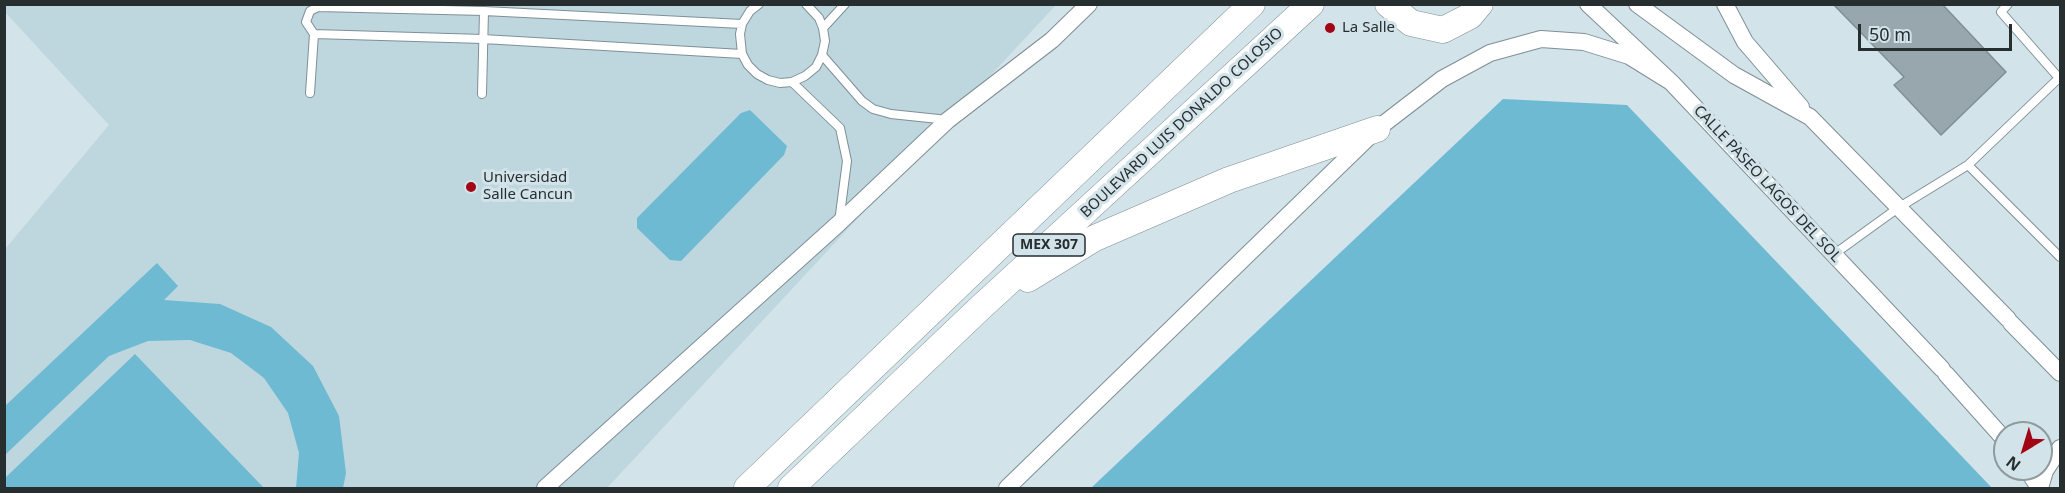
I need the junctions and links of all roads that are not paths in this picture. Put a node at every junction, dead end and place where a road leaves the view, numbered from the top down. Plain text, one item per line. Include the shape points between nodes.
1 (759, 4) edge
2 (806, 4) edge
3 (845, 4) edge
4 (1089, 4) edge
5 (1252, 4) edge
6 (1311, 4) edge
7 (1388, 4) edge
8 (1480, 4) edge
9 (1588, 4) edge
10 (1637, 4) edge
11 (1725, 4) edge
12 (2008, 4) edge
13 (484, 11) junction
14 (742, 24) junction
15 (823, 28) junction
16 (314, 34) junction
17 (483, 39) junction
18 (742, 54) junction
19 (822, 55) junction
20 (2060, 79) edge
21 (792, 82) junction
22 (1671, 82) junction
23 (310, 93) dead end
24 (482, 94) dead end
25 (1810, 117) junction
26 (948, 120) junction
27 (1377, 129) junction
28 (1968, 165) junction
29 (1898, 208) junction
30 (838, 224) junction
31 (1833, 255) junction
32 (2061, 257) edge
33 (979, 309) junction
34 (2061, 374) edge
35 (1993, 426) edge
36 (2061, 448) edge
37 (545, 489) edge
38 (747, 489) edge
39 (791, 489) edge
40 (1007, 489) edge
41 (2040, 489) edge

1 - 14 lane
2 - 15 lane
3 - 15 lane
4 - 26 street via 1052,40
5 - 38 main road, MEX 307
6 - 33 main road, BOULEVARD LUIS DONALDO COLOSIO / MEX 307
7 - 8 main road via 1411,23 1443,30 1470,16
9 - 22 street, CALLE PASEO LAGOS DEL SOL
10 - 25 street via 1734,75
11 - 25 street via 1745,42
12 - 20 lane via 2001,12
13 - 14 lane
13 - 16 lane via 318,7 309,11 306,22
13 - 17 lane
14 - 18 lane
15 - 19 lane
16 - 17 lane
16 - 23 lane
17 - 18 lane
17 - 24 lane
18 - 21 lane via 762,77
19 - 21 lane via 810,72
19 - 26 lane via 862,102 873,109
20 - 28 lane
21 - 30 lane via 840,128 847,161
22 - 27 street via 1629,56 1584,42 1540,39 1490,53 1442,79
22 - 31 street, CALLE PASEO LAGOS DEL SOL
25 - 29 street
26 - 30 street
27 - 33 main road via 1229,180 1095,238
27 - 40 street
28 - 29 lane
28 - 32 lane
29 - 31 lane
29 - 34 street
30 - 37 street
31 - 35 street, CALLE PASEO LAGOS DEL SOL
33 - 39 main road, BOULEVARD LUIS DONALDO COLOSIO / MEX 307
36 - 41 street via 2045,471

